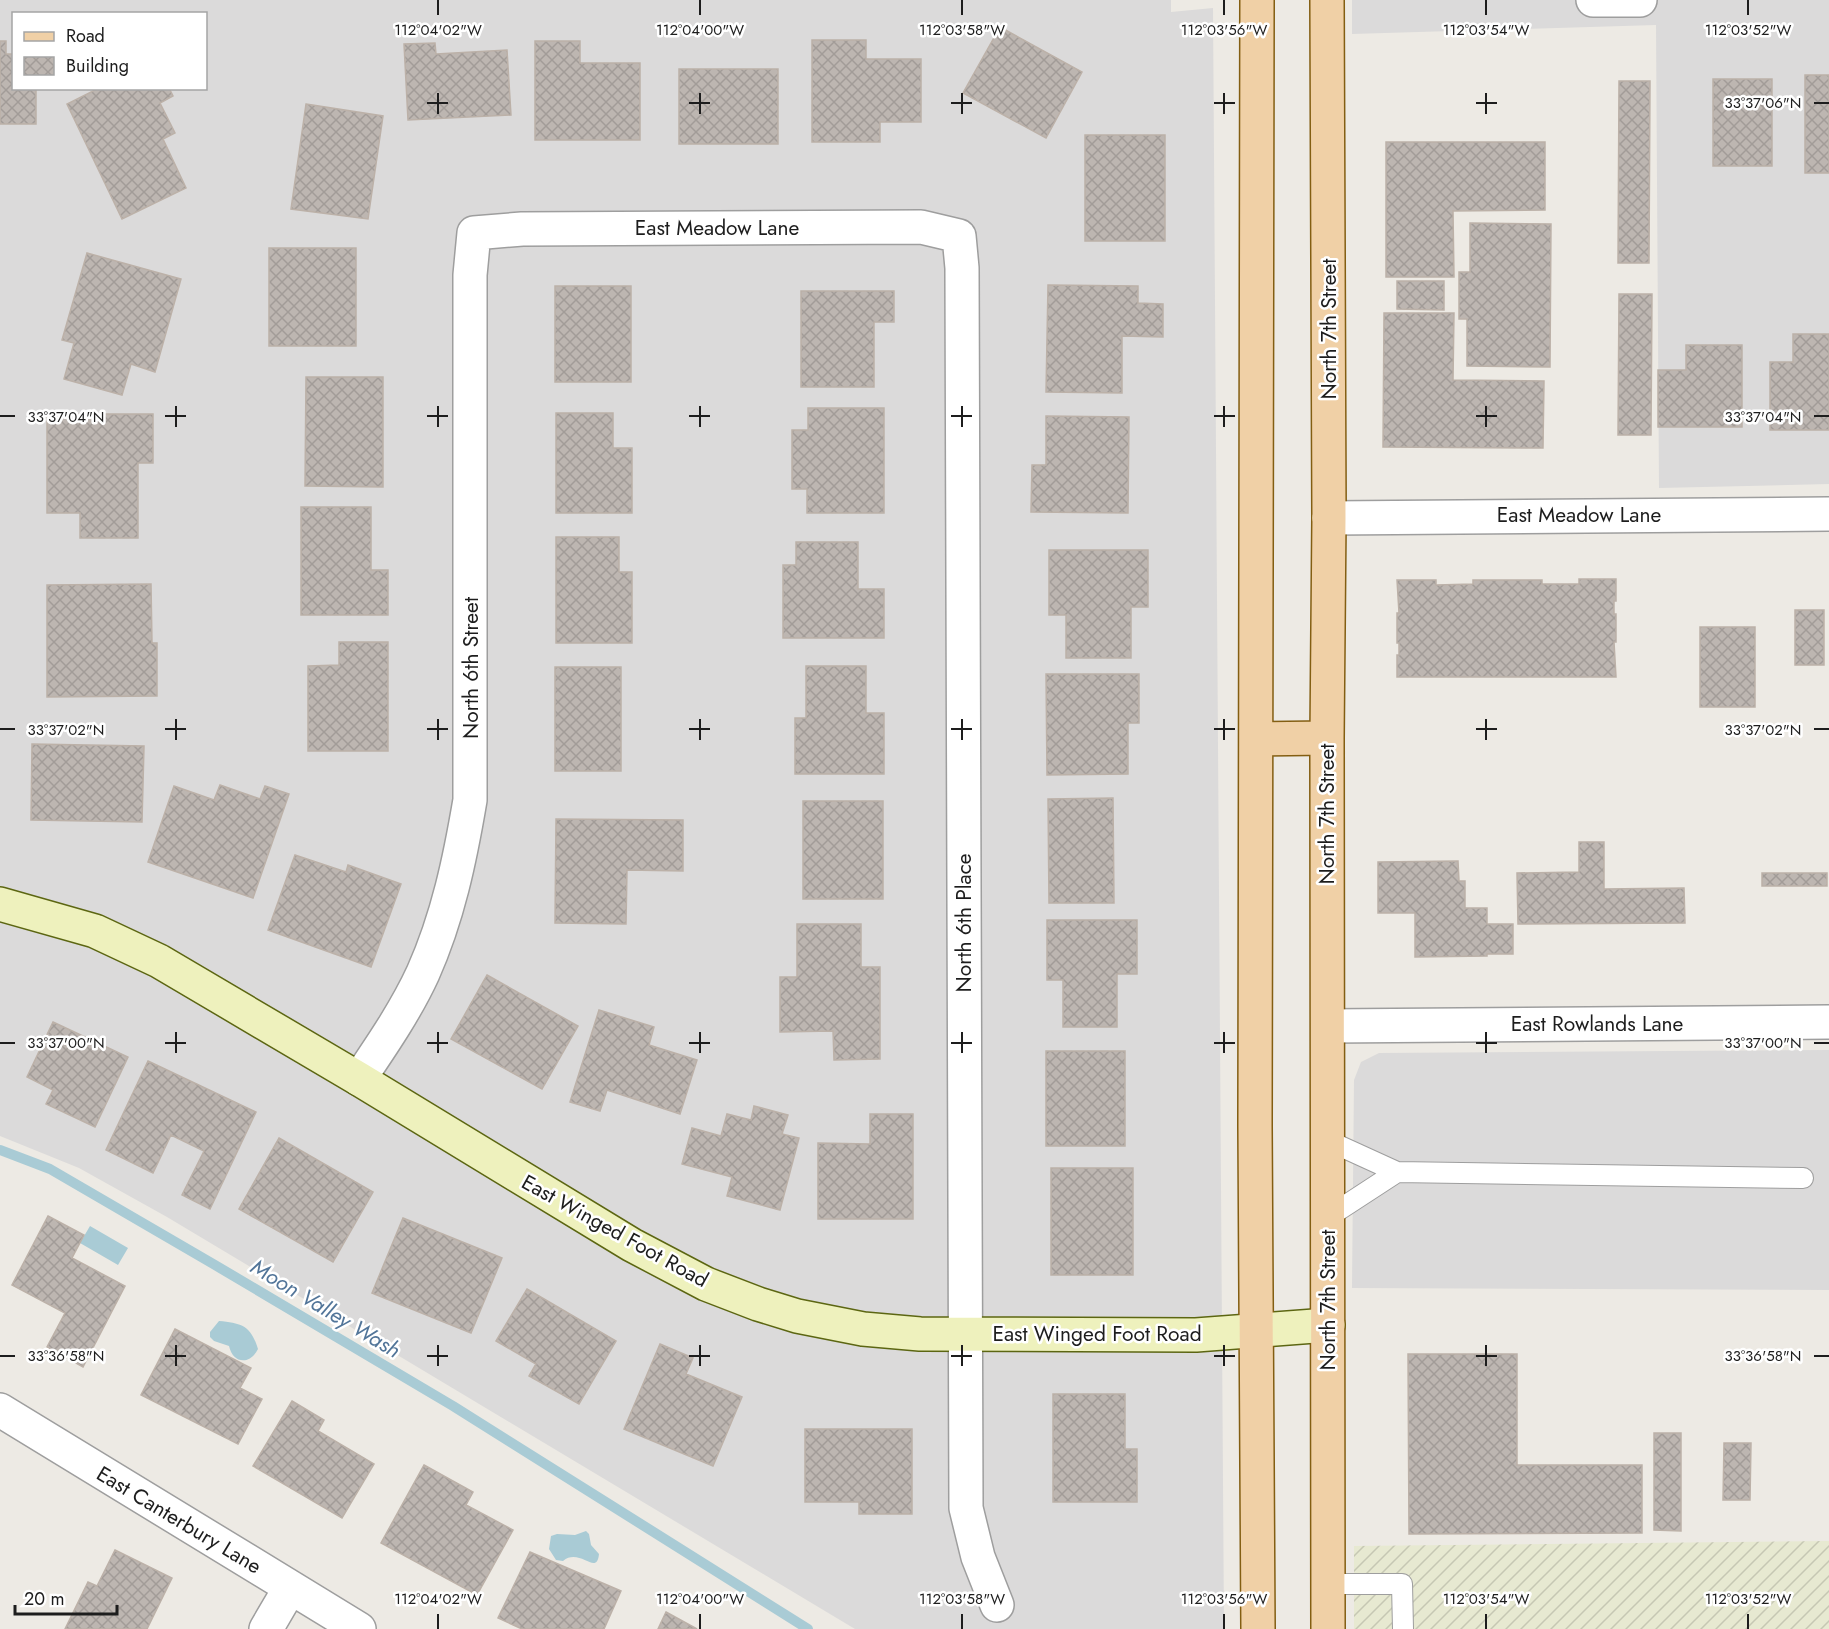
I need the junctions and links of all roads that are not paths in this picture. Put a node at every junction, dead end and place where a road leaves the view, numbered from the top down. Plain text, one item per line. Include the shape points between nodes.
1 (1257, 0) edge
2 (1327, 0) edge
3 (1593, 0) edge
4 (1604, 0) edge
5 (1640, 0) edge
6 (474, 233) joint
7 (959, 236) joint
8 (1829, 514) edge
9 (1329, 518) junction
10 (1327, 738) junction
11 (1257, 739) junction
12 (0, 904) edge
13 (1829, 1022) edge
14 (1328, 1026) junction
15 (359, 1078) junction
16 (1329, 1141) junction
17 (1397, 1172) junction
18 (1803, 1178) dead end
19 (1328, 1217) junction
20 (1328, 1325) junction
21 (1255, 1330) junction
22 (965, 1335) junction
23 (0, 1410) edge
24 (1328, 1584) junction
25 (290, 1588) junction
26 (997, 1605) dead end
27 (266, 1629) edge
28 (359, 1629) edge
29 (1258, 1629) edge
30 (1328, 1629) edge
31 (1403, 1629) edge

1 - 11 main road
2 - 9 main road, North 7th Street
3 - 4 street
4 - 5 street
6 - 7 street, East Meadow Lane via 522,229 921,227
6 - 15 street, North 6th Street via 470,275 470,800 459,863 423,973 394,1027
7 - 22 street, North 6th Place
8 - 9 street, East Meadow Lane
9 - 10 main road, North 7th Street
10 - 11 main road
10 - 14 main road, North 7th Street
11 - 21 main road
12 - 15 street, East Winged Foot Road via 95,931 159,961
13 - 14 street, East Rowlands Lane
14 - 16 main road, North 7th Street
15 - 22 street, East Winged Foot Road via 623,1240 706,1284 797,1316 852,1327
16 - 17 lane
16 - 19 main road, North 7th Street
17 - 18 lane
17 - 19 lane
19 - 20 main road, North 7th Street
20 - 21 street, East Winged Foot Road
20 - 24 main road, North 7th Street
21 - 22 street, East Winged Foot Road via 1196,1335
21 - 29 main road
22 - 26 street, North 6th Place via 966,1508 978,1557
23 - 25 street, East Canterbury Lane
24 - 30 main road, North 7th Street
24 - 31 lane via 1402,1584
25 - 27 street
25 - 28 street, East Canterbury Lane

